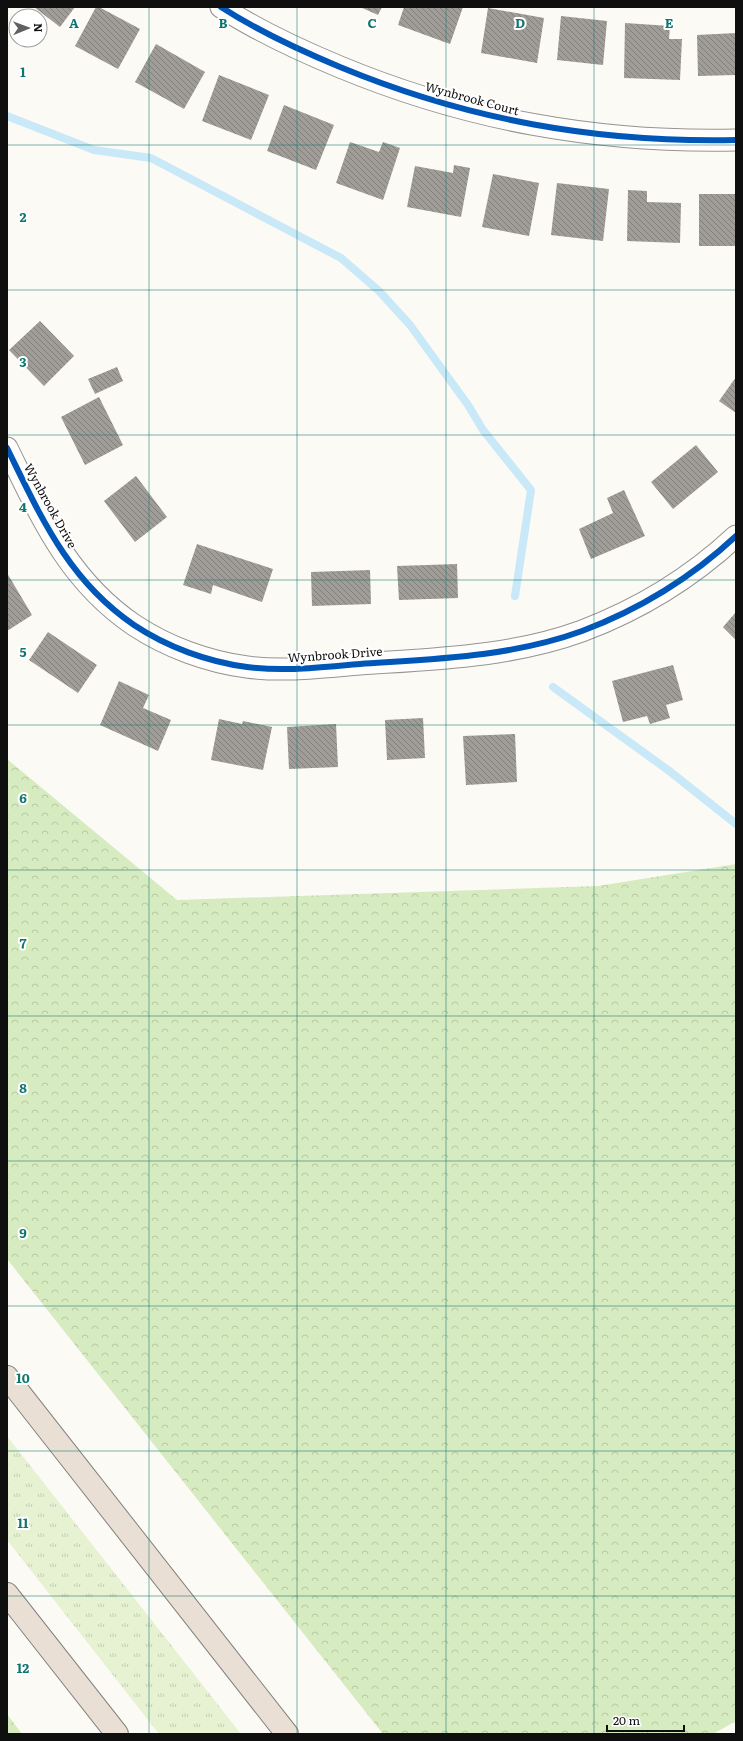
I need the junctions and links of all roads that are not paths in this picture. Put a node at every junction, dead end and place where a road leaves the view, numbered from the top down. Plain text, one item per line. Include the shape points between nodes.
1 (221, 7) edge
2 (736, 140) edge
3 (7, 448) edge
4 (736, 536) edge
5 (7, 1377) edge
6 (7, 1594) edge
7 (117, 1734) edge
8 (287, 1734) edge

1 - 2 street, Wynbrook Court via 239,19 307,53 383,85 462,110 527,124 608,136 690,141
3 - 4 street, Wynbrook Drive via 59,549 100,598 135,626 172,646 206,659 247,667 284,670 473,656 552,640 582,631 634,607 678,582
5 - 8 highway
6 - 7 highway

